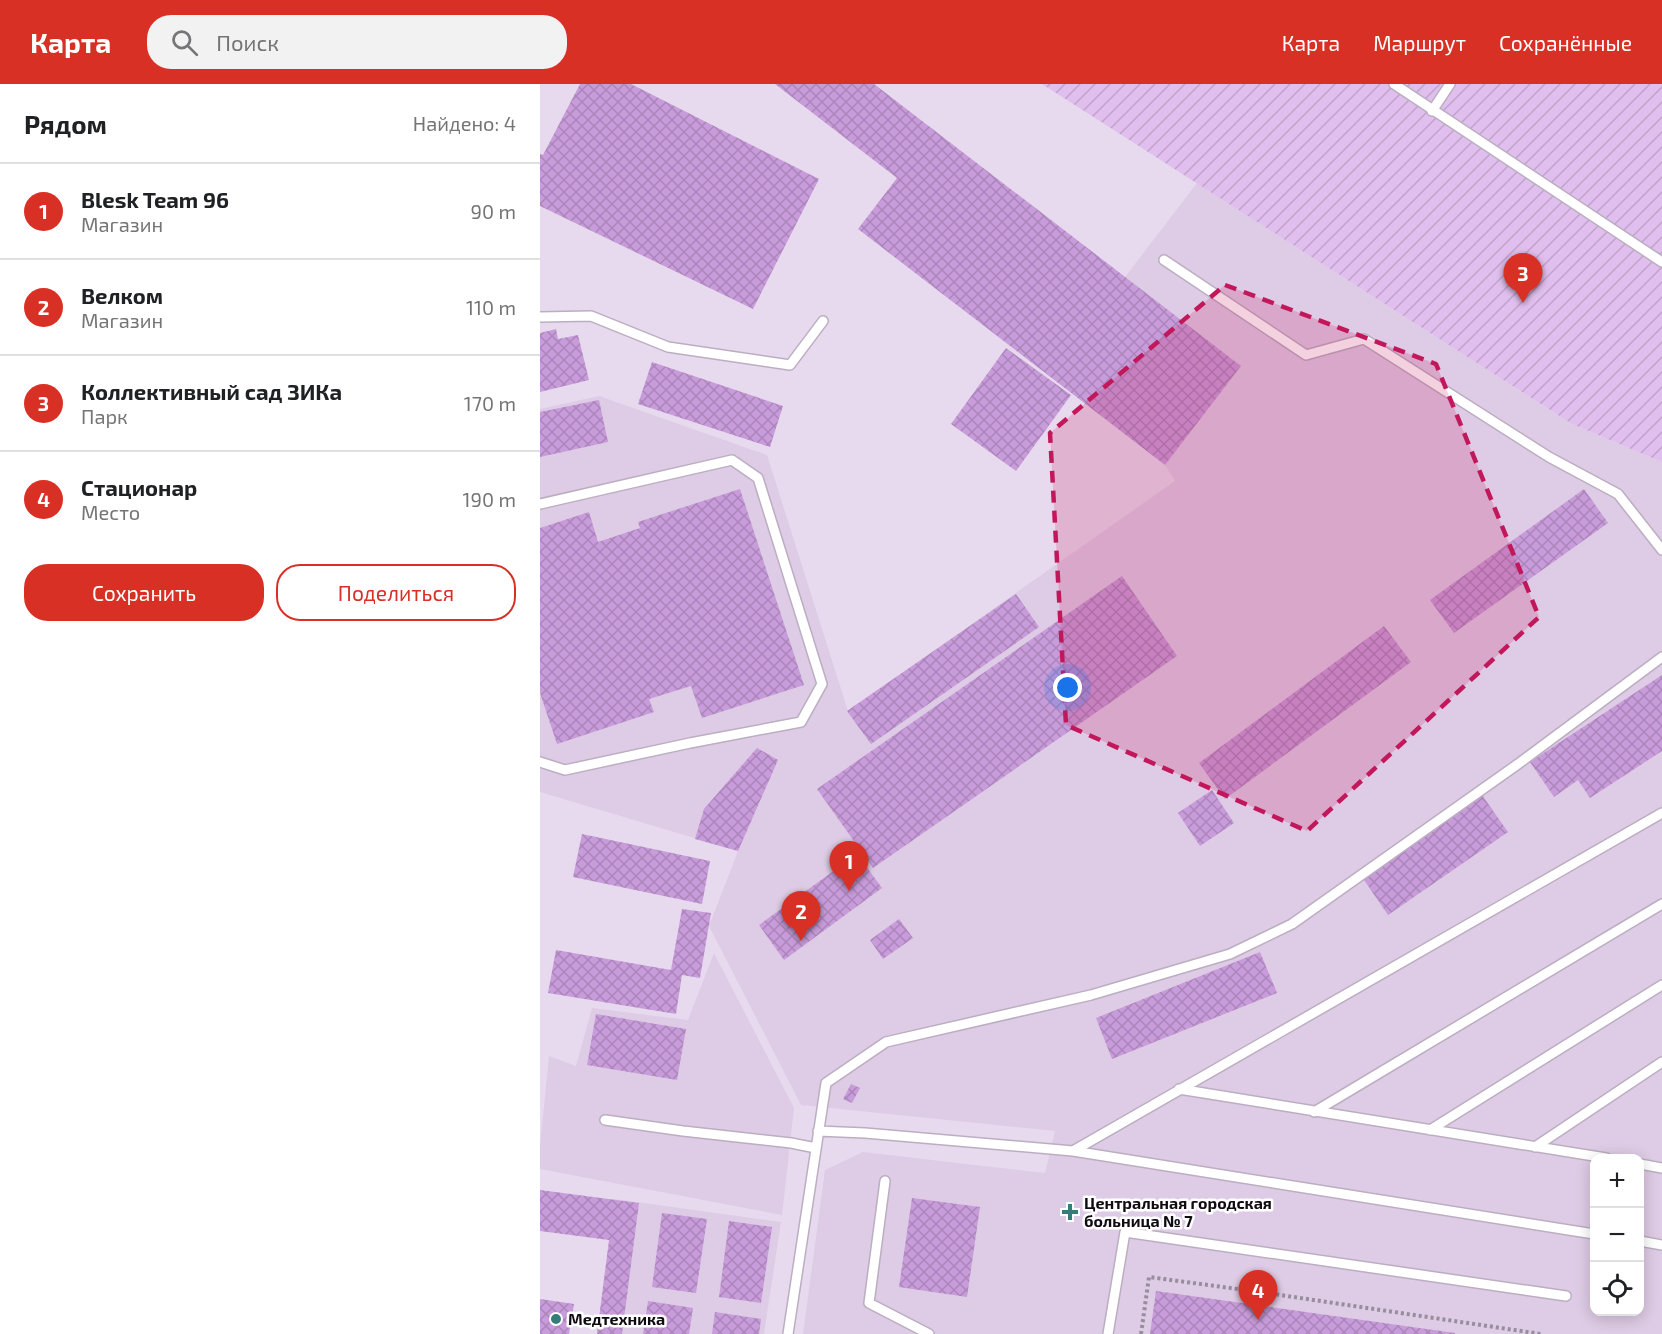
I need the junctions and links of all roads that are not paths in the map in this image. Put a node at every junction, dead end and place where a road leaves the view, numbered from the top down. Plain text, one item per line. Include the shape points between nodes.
1 (1394, 84) edge
2 (1450, 84) edge
3 (1432, 111) junction
4 (1164, 260) dead end
5 (1662, 262) edge
6 (540, 317) edge
7 (823, 321) dead end
8 (540, 504) edge
9 (1662, 550) edge
10 (1662, 657) edge
11 (540, 762) edge
12 (1662, 813) edge
13 (1662, 904) edge
14 (1662, 985) edge
15 (1662, 1062) edge
16 (1179, 1089) junction
17 (1314, 1112) junction
18 (605, 1120) dead end
19 (1430, 1130) junction
20 (818, 1131) junction
21 (1535, 1147) junction
22 (816, 1148) junction
23 (1073, 1150) junction
24 (1590, 1156) edge
25 (1644, 1165) edge
26 (1662, 1167) edge
27 (885, 1181) dead end
28 (1590, 1233) edge
29 (1644, 1242) edge
30 (1662, 1245) edge
31 (1566, 1296) dead end
32 (788, 1334) edge
33 (929, 1334) edge
34 (1108, 1334) edge

1 - 3 lane
2 - 3 lane
3 - 5 lane
4 - 9 lane via 1306,355 1364,339 1549,457 1618,494
6 - 7 lane via 591,316 668,347 790,365
8 - 11 lane via 732,460 758,478 822,684 801,722 565,770
10 - 20 lane via 1292,924 1230,954 1091,995 886,1042 826,1083
12 - 16 lane
13 - 17 lane
14 - 19 lane
15 - 21 lane
16 - 17 lane
16 - 23 lane
17 - 19 lane
18 - 22 lane
19 - 21 lane
20 - 22 lane
20 - 23 lane
21 - 24 lane
22 - 32 lane
23 - 28 lane
25 - 26 lane
27 - 33 lane via 869,1303
29 - 30 lane
31 - 34 lane via 1125,1232

